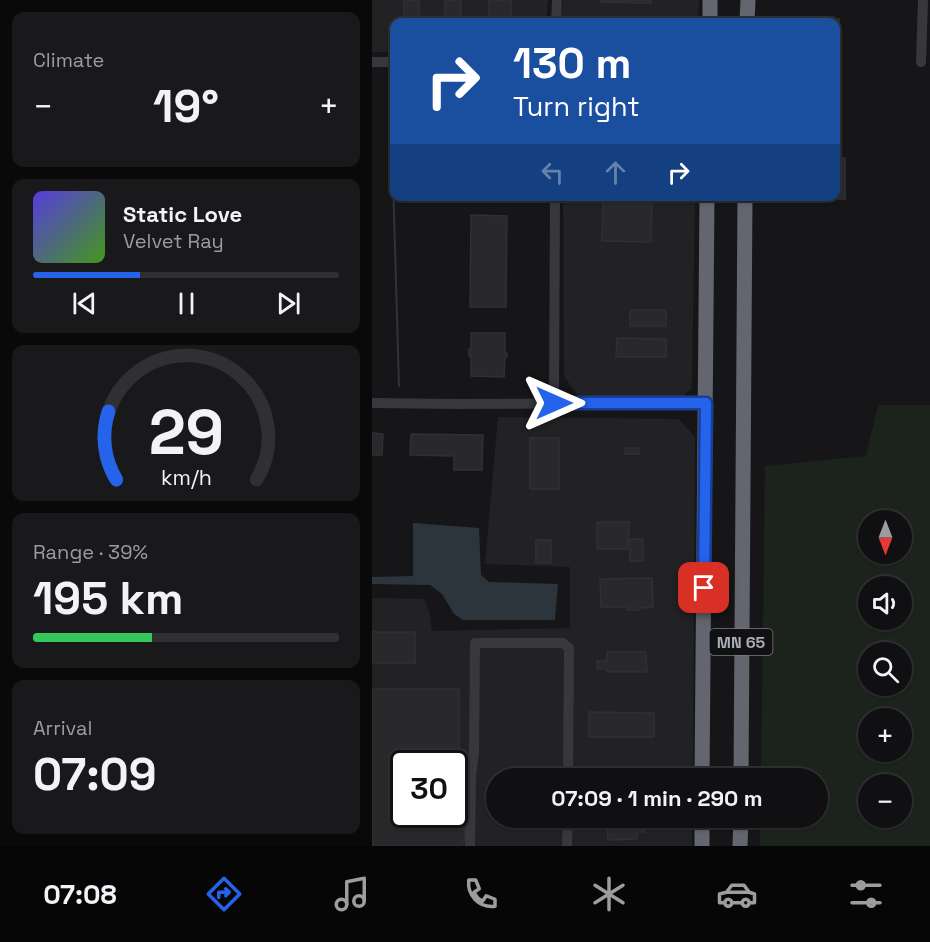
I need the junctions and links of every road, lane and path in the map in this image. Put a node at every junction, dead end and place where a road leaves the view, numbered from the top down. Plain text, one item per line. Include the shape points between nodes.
1 (557, 0) edge
2 (710, 0) edge
3 (748, 0) edge
4 (922, 0) edge
5 (556, 18) edge
6 (710, 18) edge
7 (747, 18) edge
8 (926, 49) edge
9 (372, 62) edge
10 (390, 62) edge
11 (921, 62) dead end
12 (555, 201) edge
13 (707, 201) edge
14 (745, 201) edge
15 (372, 403) edge
16 (554, 403) junction
17 (706, 403) junction
18 (568, 768) edge
19 (702, 768) edge
20 (741, 768) edge
21 (568, 828) edge
22 (702, 828) edge
23 (741, 828) edge
24 (470, 846) edge
25 (567, 846) edge
26 (702, 846) edge
27 (741, 846) edge

1 - 5 street
2 - 6 highway
3 - 7 highway
4 - 8 street
8 - 11 street
9 - 10 street
12 - 16 street
13 - 17 highway, MN 65
14 - 20 highway, MN 65
15 - 16 street
16 - 17 street
17 - 19 highway, MN 65
18 - 24 street via 569,648 563,643 475,643
21 - 25 street
22 - 26 highway
23 - 27 highway

